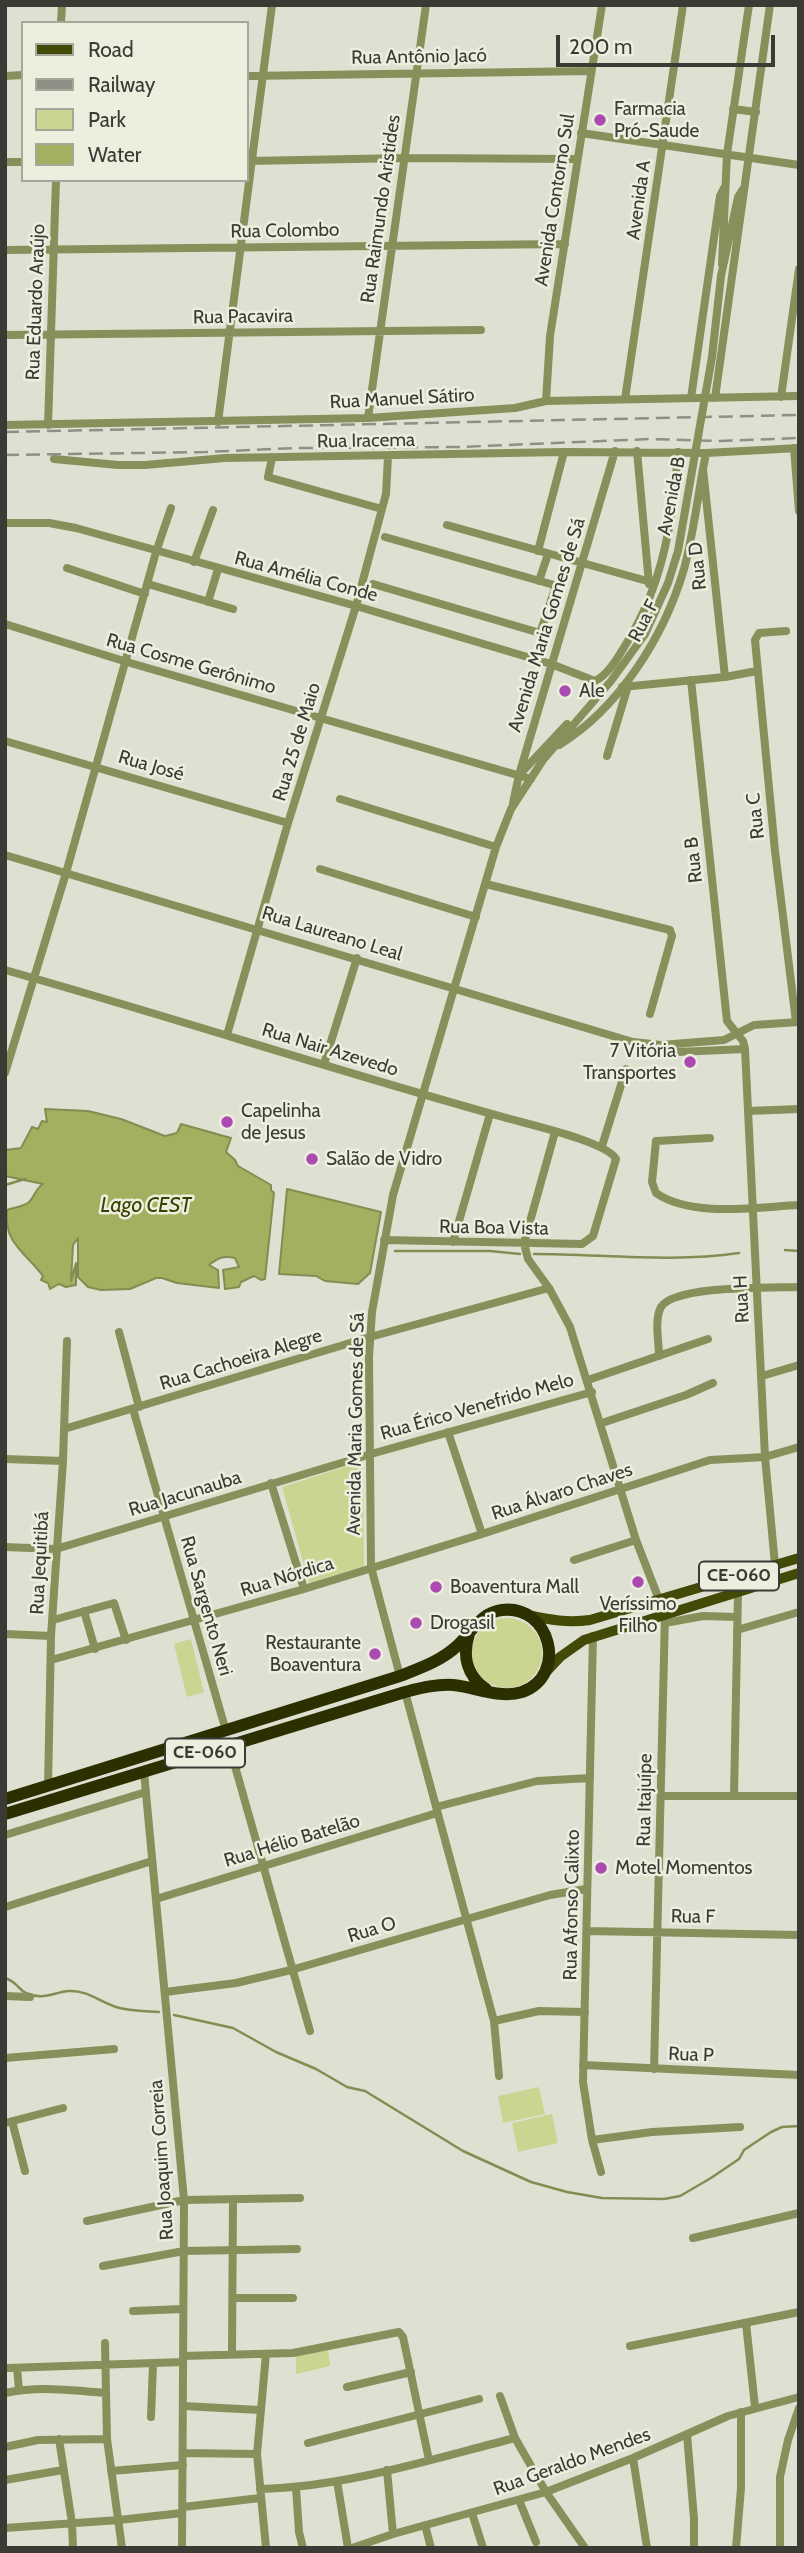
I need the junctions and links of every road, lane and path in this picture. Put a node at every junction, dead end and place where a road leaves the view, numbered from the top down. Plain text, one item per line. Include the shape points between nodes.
1 (272, 5) edge
2 (426, 5) edge
3 (602, 5) edge
4 (683, 5) edge
5 (749, 5) edge
6 (770, 5) edge
7 (591, 71) junction
8 (417, 73) junction
9 (263, 75) junction
10 (248, 76) edge
11 (733, 109) junction
12 (756, 112) junction
13 (581, 133) junction
14 (663, 145) junction
15 (727, 154) junction
16 (405, 158) junction
17 (749, 158) junction
18 (578, 159) junction
19 (249, 161) edge
20 (799, 165) edge
21 (56, 182) edge
22 (247, 182) edge
23 (725, 185) junction
24 (743, 190) junction
25 (565, 244) junction
26 (392, 245) junction
27 (239, 247) junction
28 (54, 249) junction
29 (5, 250) edge
30 (722, 264) junction
31 (799, 269) edge
32 (379, 330) junction
33 (481, 330) dead end
34 (228, 333) junction
35 (5, 335) edge
36 (52, 335) junction
37 (780, 397) junction
38 (799, 397) edge
39 (691, 398) junction
40 (715, 398) junction
41 (625, 399) junction
42 (546, 401) junction
43 (368, 418) junction
44 (218, 422) junction
45 (5, 425) edge
46 (48, 425) junction
47 (796, 448) edge
48 (565, 452) junction
49 (615, 452) junction
50 (636, 452) junction
51 (678, 452) junction
52 (706, 453) junction
53 (388, 457) junction
54 (272, 458) junction
55 (54, 459) dead end
56 (703, 469) junction
57 (171, 508) dead end
58 (382, 509) junction
59 (213, 510) dead end
60 (799, 511) edge
61 (5, 523) edge
62 (447, 525) dead end
63 (385, 537) dead end
64 (538, 551) junction
65 (156, 552) junction
66 (548, 554) junction
67 (194, 562) junction
68 (582, 564) junction
69 (68, 568) dead end
70 (218, 569) junction
71 (539, 581) junction
72 (648, 581) junction
73 (148, 584) junction
74 (373, 584) dead end
75 (653, 593) junction
76 (145, 594) junction
77 (208, 602) junction
78 (356, 606) junction
79 (233, 609) dead end
80 (548, 614) junction
81 (565, 618) junction
82 (5, 624) edge
83 (786, 631) dead end
84 (127, 662) junction
85 (551, 664) junction
86 (757, 671) junction
87 (725, 677) junction
88 (691, 680) junction
89 (625, 686) junction
90 (586, 708) junction
91 (322, 718) junction
92 (5, 741) edge
93 (550, 751) junction
94 (607, 756) dead end
95 (96, 766) junction
96 (519, 775) junction
97 (530, 779) junction
98 (340, 799) dead end
99 (511, 809) junction
100 (288, 823) junction
101 (496, 847) junction
102 (5, 855) edge
103 (320, 869) dead end
104 (66, 873) junction
105 (486, 884) junction
106 (476, 917) junction
107 (259, 929) junction
108 (357, 958) junction
109 (5, 970) edge
110 (35, 978) junction
111 (455, 987) junction
112 (650, 1014) dead end
113 (797, 1022) edge
114 (736, 1034) junction
115 (227, 1035) junction
116 (650, 1045) junction
117 (745, 1049) junction
118 (324, 1064) junction
119 (626, 1069) dead end
120 (5, 1073) edge
121 (423, 1095) junction
122 (799, 1109) edge
123 (748, 1111) junction
124 (490, 1114) junction
125 (555, 1132) junction
126 (710, 1138) dead end
127 (602, 1146) junction
128 (799, 1205) edge
129 (753, 1207) junction
130 (595, 1230) joint
131 (384, 1240) junction
132 (453, 1242) junction
133 (524, 1243) junction
134 (799, 1287) edge
135 (549, 1288) junction
136 (757, 1288) junction
137 (119, 1332) dead end
138 (370, 1337) junction
139 (708, 1339) dead end
140 (66, 1340) dead end
141 (659, 1356) junction
142 (799, 1365) edge
143 (762, 1376) junction
144 (588, 1380) junction
145 (713, 1383) dead end
146 (592, 1392) junction
147 (136, 1408) junction
148 (602, 1423) junction
149 (64, 1429) junction
150 (448, 1432) junction
151 (799, 1447) edge
152 (371, 1454) junction
153 (765, 1457) junction
154 (5, 1459) edge
155 (63, 1461) junction
156 (271, 1483) junction
157 (622, 1490) junction
158 (164, 1517) junction
159 (482, 1535) junction
160 (636, 1540) junction
161 (5, 1547) edge
162 (56, 1549) junction
163 (799, 1558) edge
164 (574, 1560) dead end
165 (775, 1565) junction
166 (371, 1567) junction
167 (799, 1573) edge
168 (304, 1589) junction
169 (738, 1592) junction
170 (659, 1600) junction
171 (84, 1611) junction
172 (799, 1612) edge
173 (528, 1615) junction
174 (737, 1617) junction
175 (665, 1619) junction
176 (53, 1620) junction
177 (195, 1621) junction
178 (737, 1630) junction
179 (5, 1634) edge
180 (469, 1634) junction
181 (51, 1636) junction
182 (593, 1636) junction
183 (126, 1640) junction
184 (96, 1649) junction
185 (51, 1660) junction
186 (544, 1674) junction
187 (400, 1676) junction
188 (490, 1691) junction
189 (405, 1692) junction
190 (226, 1731) junction
191 (229, 1745) junction
192 (144, 1772) junction
193 (590, 1778) junction
194 (47, 1787) junction
195 (146, 1792) junction
196 (661, 1796) junction
197 (734, 1796) junction
198 (799, 1796) edge
199 (5, 1799) edge
200 (437, 1810) junction
201 (5, 1814) edge
202 (5, 1835) edge
203 (152, 1861) junction
204 (263, 1866) junction
205 (586, 1889) junction
206 (156, 1899) junction
207 (5, 1907) edge
208 (464, 1919) junction
209 (587, 1931) junction
210 (658, 1932) junction
211 (799, 1935) edge
212 (291, 1970) junction
213 (165, 1992) junction
214 (5, 1996) edge
215 (30, 1997) dead end
216 (585, 2012) junction
217 (494, 2021) junction
218 (310, 2031) dead end
219 (114, 2049) dead end
220 (5, 2059) edge
221 (583, 2065) junction
222 (654, 2069) junction
223 (799, 2075) edge
224 (499, 2076) dead end
225 (63, 2108) dead end
226 (9, 2122) edge
227 (740, 2127) dead end
228 (592, 2140) junction
229 (25, 2171) dead end
230 (601, 2172) dead end
231 (300, 2199) dead end
232 (184, 2200) junction
233 (233, 2200) junction
234 (799, 2213) edge
235 (87, 2221) dead end
236 (693, 2238) dead end
237 (298, 2249) dead end
238 (184, 2251) junction
239 (233, 2251) junction
240 (103, 2266) dead end
241 (234, 2298) junction
242 (293, 2298) dead end
243 (182, 2309) junction
244 (133, 2311) dead end
245 (799, 2312) edge
246 (746, 2323) junction
247 (105, 2343) dead end
248 (630, 2346) dead end
249 (232, 2353) junction
250 (266, 2354) junction
251 (183, 2359) junction
252 (153, 2364) junction
253 (105, 2366) junction
254 (8, 2368) dead end
255 (18, 2368) junction
256 (411, 2372) junction
257 (347, 2387) dead end
258 (19, 2390) junction
259 (5, 2393) edge
260 (106, 2393) junction
261 (500, 2396) dead end
262 (799, 2397) edge
263 (479, 2399) dead end
264 (183, 2406) junction
265 (755, 2407) junction
266 (799, 2408) edge
267 (260, 2410) junction
268 (740, 2412) junction
269 (419, 2415) junction
270 (151, 2417) dead end
271 (687, 2434) junction
272 (515, 2438) junction
273 (107, 2439) junction
274 (59, 2440) junction
275 (308, 2443) dead end
276 (5, 2448) edge
277 (183, 2453) junction
278 (257, 2454) junction
279 (633, 2458) junction
280 (429, 2460) junction
281 (183, 2465) junction
282 (63, 2470) junction
283 (387, 2470) junction
284 (111, 2471) junction
285 (5, 2480) edge
286 (337, 2481) junction
287 (296, 2488) junction
288 (546, 2492) junction
289 (260, 2493) junction
290 (519, 2500) junction
291 (182, 2510) junction
292 (472, 2514) junction
293 (119, 2520) junction
294 (72, 2523) junction
295 (425, 2525) junction
296 (5, 2528) edge
297 (393, 2534) junction
298 (536, 2542) dead end
299 (376, 2544) edge
300 (73, 2548) edge
301 (122, 2548) edge
302 (182, 2548) edge
303 (264, 2548) edge
304 (303, 2548) edge
305 (350, 2548) edge
306 (431, 2548) edge
307 (483, 2548) edge
308 (585, 2548) edge
309 (648, 2548) edge
310 (694, 2548) edge
311 (736, 2548) edge
312 (780, 2548) edge

1 - 9 street
2 - 8 street, Rua Raimundo Aristides
3 - 7 street, Avenida Contorno Sul
4 - 14 street, Avenida A
5 - 11 street, Avenida B
6 - 12 street, Avenida B
7 - 8 street, Rua Antônio Jacó
7 - 13 street, Avenida Contorno Sul
8 - 9 street, Rua Antônio Jacó
8 - 16 street, Rua Raimundo Aristides
9 - 10 street, Rua Antônio Jacó
9 - 19 street
11 - 12 street
11 - 15 street, Avenida B
12 - 17 street, Avenida B
13 - 14 street
13 - 18 street, Avenida Contorno Sul
14 - 15 street
14 - 41 street, Avenida A
15 - 17 street
15 - 23 street, Avenida B
16 - 18 street
16 - 19 street
16 - 26 street, Rua Raimundo Aristides
17 - 20 street
17 - 24 street, Avenida B
18 - 25 street, Avenida Contorno Sul
21 - 28 street, Rua Eduardo Araújo
22 - 27 street
23 - 30 street, Avenida B
23 - 39 street
24 - 30 street, Avenida B
24 - 40 street, Avenida B
25 - 26 street, Rua Colombo
25 - 42 street, Avenida Contorno Sul via 550,337
26 - 27 street, Rua Colombo
26 - 32 street, Rua Raimundo Aristides
27 - 28 street, Rua Colombo
27 - 34 street
28 - 29 street, Rua Colombo
28 - 36 street, Rua Eduardo Araújo
30 - 90 street, Avenida B, bridge via 712,356 678,551 645,634
31 - 37 street
32 - 33 street, Rua Pacavira
32 - 34 street, Rua Pacavira
32 - 43 street, Rua Raimundo Aristides
34 - 36 street, Rua Pacavira
34 - 44 street
35 - 36 street, Rua Pacavira
36 - 46 street, Rua Eduardo Araújo
37 - 38 street, Rua Manuel Sátiro
37 - 40 street, Rua Manuel Sátiro
39 - 40 street, Rua Manuel Sátiro
39 - 41 street, Rua Manuel Sátiro
41 - 42 street, Rua Manuel Sátiro
42 - 43 street, Rua Manuel Sátiro via 515,408
43 - 44 street, Rua Manuel Sátiro
44 - 46 street, Rua Manuel Sátiro
45 - 46 street, Rua Manuel Sátiro
47 - 52 street, Rua Iracema
47 - 60 street
48 - 49 street, Rua Iracema
48 - 53 street, Rua Iracema
48 - 64 street
49 - 50 street, Rua Iracema
49 - 68 street, Avenida Maria Gomes de Sá
50 - 51 street, Rua Iracema
50 - 72 street
51 - 52 street, Rua Iracema
51 - 75 street via 668,537
52 - 56 street, Rua D
53 - 54 street, Rua Iracema
53 - 58 street, Rua 25 de Maio
54 - 55 street, Rua Iracema via 118,465
54 - 58 street via 268,477
56 - 87 street, Rua D
56 - 89 street, Rua F via 674,597
57 - 65 street
58 - 78 street, Rua 25 de Maio
59 - 67 street
61 - 65 street, Rua Amélia Conde via 76,528
62 - 64 street
63 - 71 street
64 - 66 street
65 - 67 street, Rua Amélia Conde
65 - 73 street
66 - 68 street
66 - 71 street
67 - 70 street, Rua Amélia Conde
68 - 72 street
68 - 81 street, Avenida Maria Gomes de Sá
69 - 76 street
70 - 77 street
70 - 78 street, Rua Amélia Conde
71 - 80 street via 555,586
72 - 75 street
73 - 76 street
73 - 77 street
74 - 80 street via 540,633
75 - 85 street, Rua Amélia Conde via 622,650 595,681
76 - 84 street
77 - 79 street
78 - 85 street, Rua Amélia Conde
78 - 91 street, Rua 25 de Maio
80 - 81 street
81 - 85 street, Avenida Maria Gomes de Sá
82 - 84 street, Rua Cosme Gerônimo
83 - 86 street, Rua C via 756,636
84 - 91 street, Rua Cosme Gerônimo
84 - 95 street
85 - 96 street, Avenida Maria Gomes de Sá
86 - 87 street
86 - 113 street, Rua C
87 - 88 street
88 - 89 street
88 - 114 street, Rua B via 727,1021
89 - 93 street, Rua F
89 - 94 street, Rua F
90 - 93 street, Avenida B
90 - 96 street, Avenida B
91 - 96 street, Rua Cosme Gerônimo
91 - 100 street, Rua 25 de Maio
92 - 95 street, Rua José
93 - 97 street, Avenida B
95 - 100 street, Rua José
95 - 104 street
96 - 97 street, Rua Cosme Gerônimo
96 - 99 street, Avenida Maria Gomes de Sá
97 - 99 street, Avenida Maria Gomes de Sá
98 - 101 street
99 - 101 street, Avenida Maria Gomes de Sá
100 - 107 street, Rua 25 de Maio
101 - 105 street, Avenida Maria Gomes de Sá
102 - 104 street, Rua Laureano Leal
103 - 106 street
104 - 107 street, Rua Laureano Leal
104 - 110 street
105 - 106 street, Avenida Maria Gomes de Sá
105 - 112 street via 670,930
106 - 111 street, Avenida Maria Gomes de Sá
107 - 108 street, Rua Laureano Leal
107 - 115 street, Rua 25 de Maio
108 - 111 street, Rua Laureano Leal
108 - 118 street
109 - 110 street
110 - 115 street, Rua Nair Azevedo
110 - 120 street
111 - 116 street, Rua Laureano Leal
111 - 121 street, Avenida Maria Gomes de Sá
113 - 114 street, Rua Laureano Leal via 754,1025
114 - 116 street, Rua Laureano Leal via 724,1040
114 - 117 street, Rua H
115 - 118 street, Rua Nair Azevedo
116 - 117 street, Rua Laureano Leal via 678,1052
117 - 123 street, Rua H
118 - 121 street, Rua Nair Azevedo
119 - 127 street
121 - 124 street, Rua Nair Azevedo
121 - 131 street, Avenida Maria Gomes de Sá
122 - 123 street
123 - 129 street, Rua H
124 - 125 street, Rua Nair Azevedo
124 - 132 street
125 - 127 street, Rua Nair Azevedo
125 - 133 street
126 - 129 street via 656,1141 652,1182 656,1193 698,1207
127 - 130 street, Rua Nair Azevedo via 614,1154 616,1162
128 - 129 street
129 - 136 street, Rua H
130 - 133 street, Rua Boa Vista via 582,1244
131 - 132 street, Rua Boa Vista
131 - 138 street, Avenida Maria Gomes de Sá
132 - 133 street, Rua Boa Vista
133 - 135 street via 527,1259
134 - 136 street
135 - 138 street, Rua Cachoeira Alegre
135 - 144 street via 570,1327
136 - 141 street via 706,1290 667,1302 659,1314
136 - 143 street, Rua H
137 - 147 street, Rua Sargento Neri
138 - 147 street, Rua Cachoeira Alegre
138 - 152 street, Avenida Maria Gomes de Sá
139 - 141 street
140 - 149 street, Rua Jequitibá
141 - 144 street
142 - 143 street
143 - 153 street, Rua H
144 - 146 street
145 - 148 street
146 - 148 street
146 - 150 street, Rua Érico Venefrido Melo
147 - 149 street, Rua Cachoeira Alegre
147 - 158 street, Rua Sargento Neri
148 - 157 street
149 - 155 street, Rua Jequitibá
150 - 152 street, Rua Érico Venefrido Melo
150 - 159 street
151 - 153 street
152 - 156 street, Rua Jacunauba
152 - 166 street, Avenida Maria Gomes de Sá
153 - 157 street, Rua Álvaro Chaves via 710,1460
153 - 165 street, Rua H
154 - 155 street
155 - 162 street, Rua Jequitibá
156 - 158 street, Rua Jacunauba
156 - 168 street
157 - 159 street, Rua Álvaro Chaves
157 - 160 street
158 - 162 street, Rua Jacunauba
158 - 177 street, Rua Sargento Neri
159 - 166 street, Rua Álvaro Chaves
160 - 164 street
160 - 170 street
161 - 162 street, Rua Jacunauba
162 - 176 street, Rua Jequitibá
163 - 165 main road, CE-060
165 - 170 main road, CE-060
166 - 168 street, Rua Nórdica
166 - 187 street, Avenida Maria Gomes de Sá
167 - 169 main road, CE-060
168 - 177 street, Rua Nórdica
169 - 174 street
169 - 175 main road, CE-060
170 - 173 main road, CE-060 via 572,1623
170 - 175 street
171 - 176 street
171 - 183 street via 114,1603
171 - 184 street
172 - 178 street
173 - 180 highway, CE-060 via 497,1611 480,1619
173 - 186 highway via 548,1640 550,1657
174 - 175 street
174 - 178 street
175 - 182 main road, CE-060
175 - 196 street, Rua Itajuípe
176 - 181 street, Rua Jequitibá
177 - 183 street, Rua Nórdica
177 - 190 street, Rua Sargento Neri
178 - 197 street
179 - 181 street
180 - 187 highway, CE-060 via 429,1665
180 - 188 highway via 467,1665 476,1681
181 - 185 street, Rua Jequitibá
182 - 186 main road, CE-060 via 569,1649
182 - 193 street, Rua Afonso Calixto
183 - 184 street, Rua Nórdica
184 - 185 street, Rua Nórdica
185 - 194 street, Rua Jequitibá
186 - 188 highway, CE-060 via 520,1692
187 - 190 highway, CE-060
188 - 189 highway, CE-060 via 433,1685
189 - 191 highway, CE-060
189 - 200 street
190 - 194 highway, CE-060
191 - 192 highway, CE-060
191 - 204 street
192 - 195 street, Rua Joaquim Correia
192 - 201 highway, CE-060
193 - 200 street, Rua Hélio Batelão via 537,1781
193 - 205 street, Rua Afonso Calixto
194 - 199 highway, CE-060
195 - 202 street
195 - 203 street, Rua Joaquim Correia
196 - 197 street
196 - 210 street, Rua Itajuípe
197 - 198 street
200 - 204 street, Rua Hélio Batelão
200 - 208 street
203 - 206 street, Rua Joaquim Correia
203 - 207 street
204 - 206 street, Rua Hélio Batelão
204 - 212 street
205 - 208 street, Rua O
205 - 209 street, Rua Afonso Calixto
206 - 213 street, Rua Joaquim Correia
208 - 212 street, Rua O
208 - 217 street
209 - 210 street, Rua F
209 - 216 street, Rua Afonso Calixto
210 - 211 street, Rua F
210 - 222 street, Rua Itajuípe
212 - 213 street, Rua O
212 - 218 street
213 - 232 street, Rua Joaquim Correia
214 - 215 street
216 - 217 street via 539,2011
216 - 221 street, Rua Afonso Calixto
217 - 224 street
219 - 220 street
221 - 222 street, Rua P
221 - 228 street, Rua Afonso Calixto via 584,2103
222 - 223 street, Rua P
225 - 226 street
226 - 229 street
227 - 228 street
228 - 230 street, Rua Afonso Calixto
231 - 233 street
232 - 233 street
232 - 235 street
232 - 238 street, Rua Joaquim Correia
233 - 239 street
234 - 236 street
237 - 239 street
238 - 239 street
238 - 240 street
238 - 243 street, Rua Joaquim Correia
239 - 241 street
241 - 242 street
241 - 249 street
243 - 244 street
243 - 251 street, Rua Joaquim Correia
245 - 246 street
246 - 248 street
246 - 265 street
247 - 253 street
249 - 250 street
249 - 251 street
250 - 256 street via 306,2351 396,2331 403,2337
250 - 267 street
251 - 252 street
251 - 264 street, Rua Joaquim Correia
252 - 253 street
252 - 270 street
253 - 255 street
253 - 260 street
254 - 255 street
255 - 258 street
256 - 257 street
256 - 269 street
258 - 259 street
258 - 260 street
260 - 273 street
261 - 272 street
262 - 265 street, Rua Geraldo Mendes
263 - 269 street
264 - 267 street
264 - 277 street, Rua Joaquim Correia
265 - 268 street, Rua Geraldo Mendes
266 - 312 street via 780,2477
267 - 278 street
268 - 271 street, Rua Geraldo Mendes
268 - 311 street
269 - 275 street
269 - 280 street
271 - 279 street, Rua Geraldo Mendes
271 - 310 street
272 - 280 street
272 - 288 street
273 - 274 street
273 - 284 street
274 - 276 street
274 - 282 street
277 - 278 street
277 - 281 street, Rua Joaquim Correia
278 - 289 street
279 - 288 street, Rua Geraldo Mendes
279 - 309 street
280 - 283 street
281 - 284 street
281 - 291 street, Rua Joaquim Correia
282 - 285 street
282 - 294 street
283 - 286 street
283 - 297 street
284 - 293 street
286 - 287 street
286 - 305 street
287 - 289 street
287 - 304 street
288 - 290 street, Rua Geraldo Mendes
288 - 308 street
289 - 291 street
289 - 303 street
290 - 292 street, Rua Geraldo Mendes
290 - 298 street
291 - 293 street
291 - 302 street, Rua Joaquim Correia
292 - 295 street, Rua Geraldo Mendes
292 - 307 street
293 - 294 street
293 - 301 street
294 - 296 street
294 - 300 street
295 - 297 street, Rua Geraldo Mendes
295 - 306 street
297 - 299 street, Rua Geraldo Mendes
299 - 305 street, Rua Geraldo Mendes

